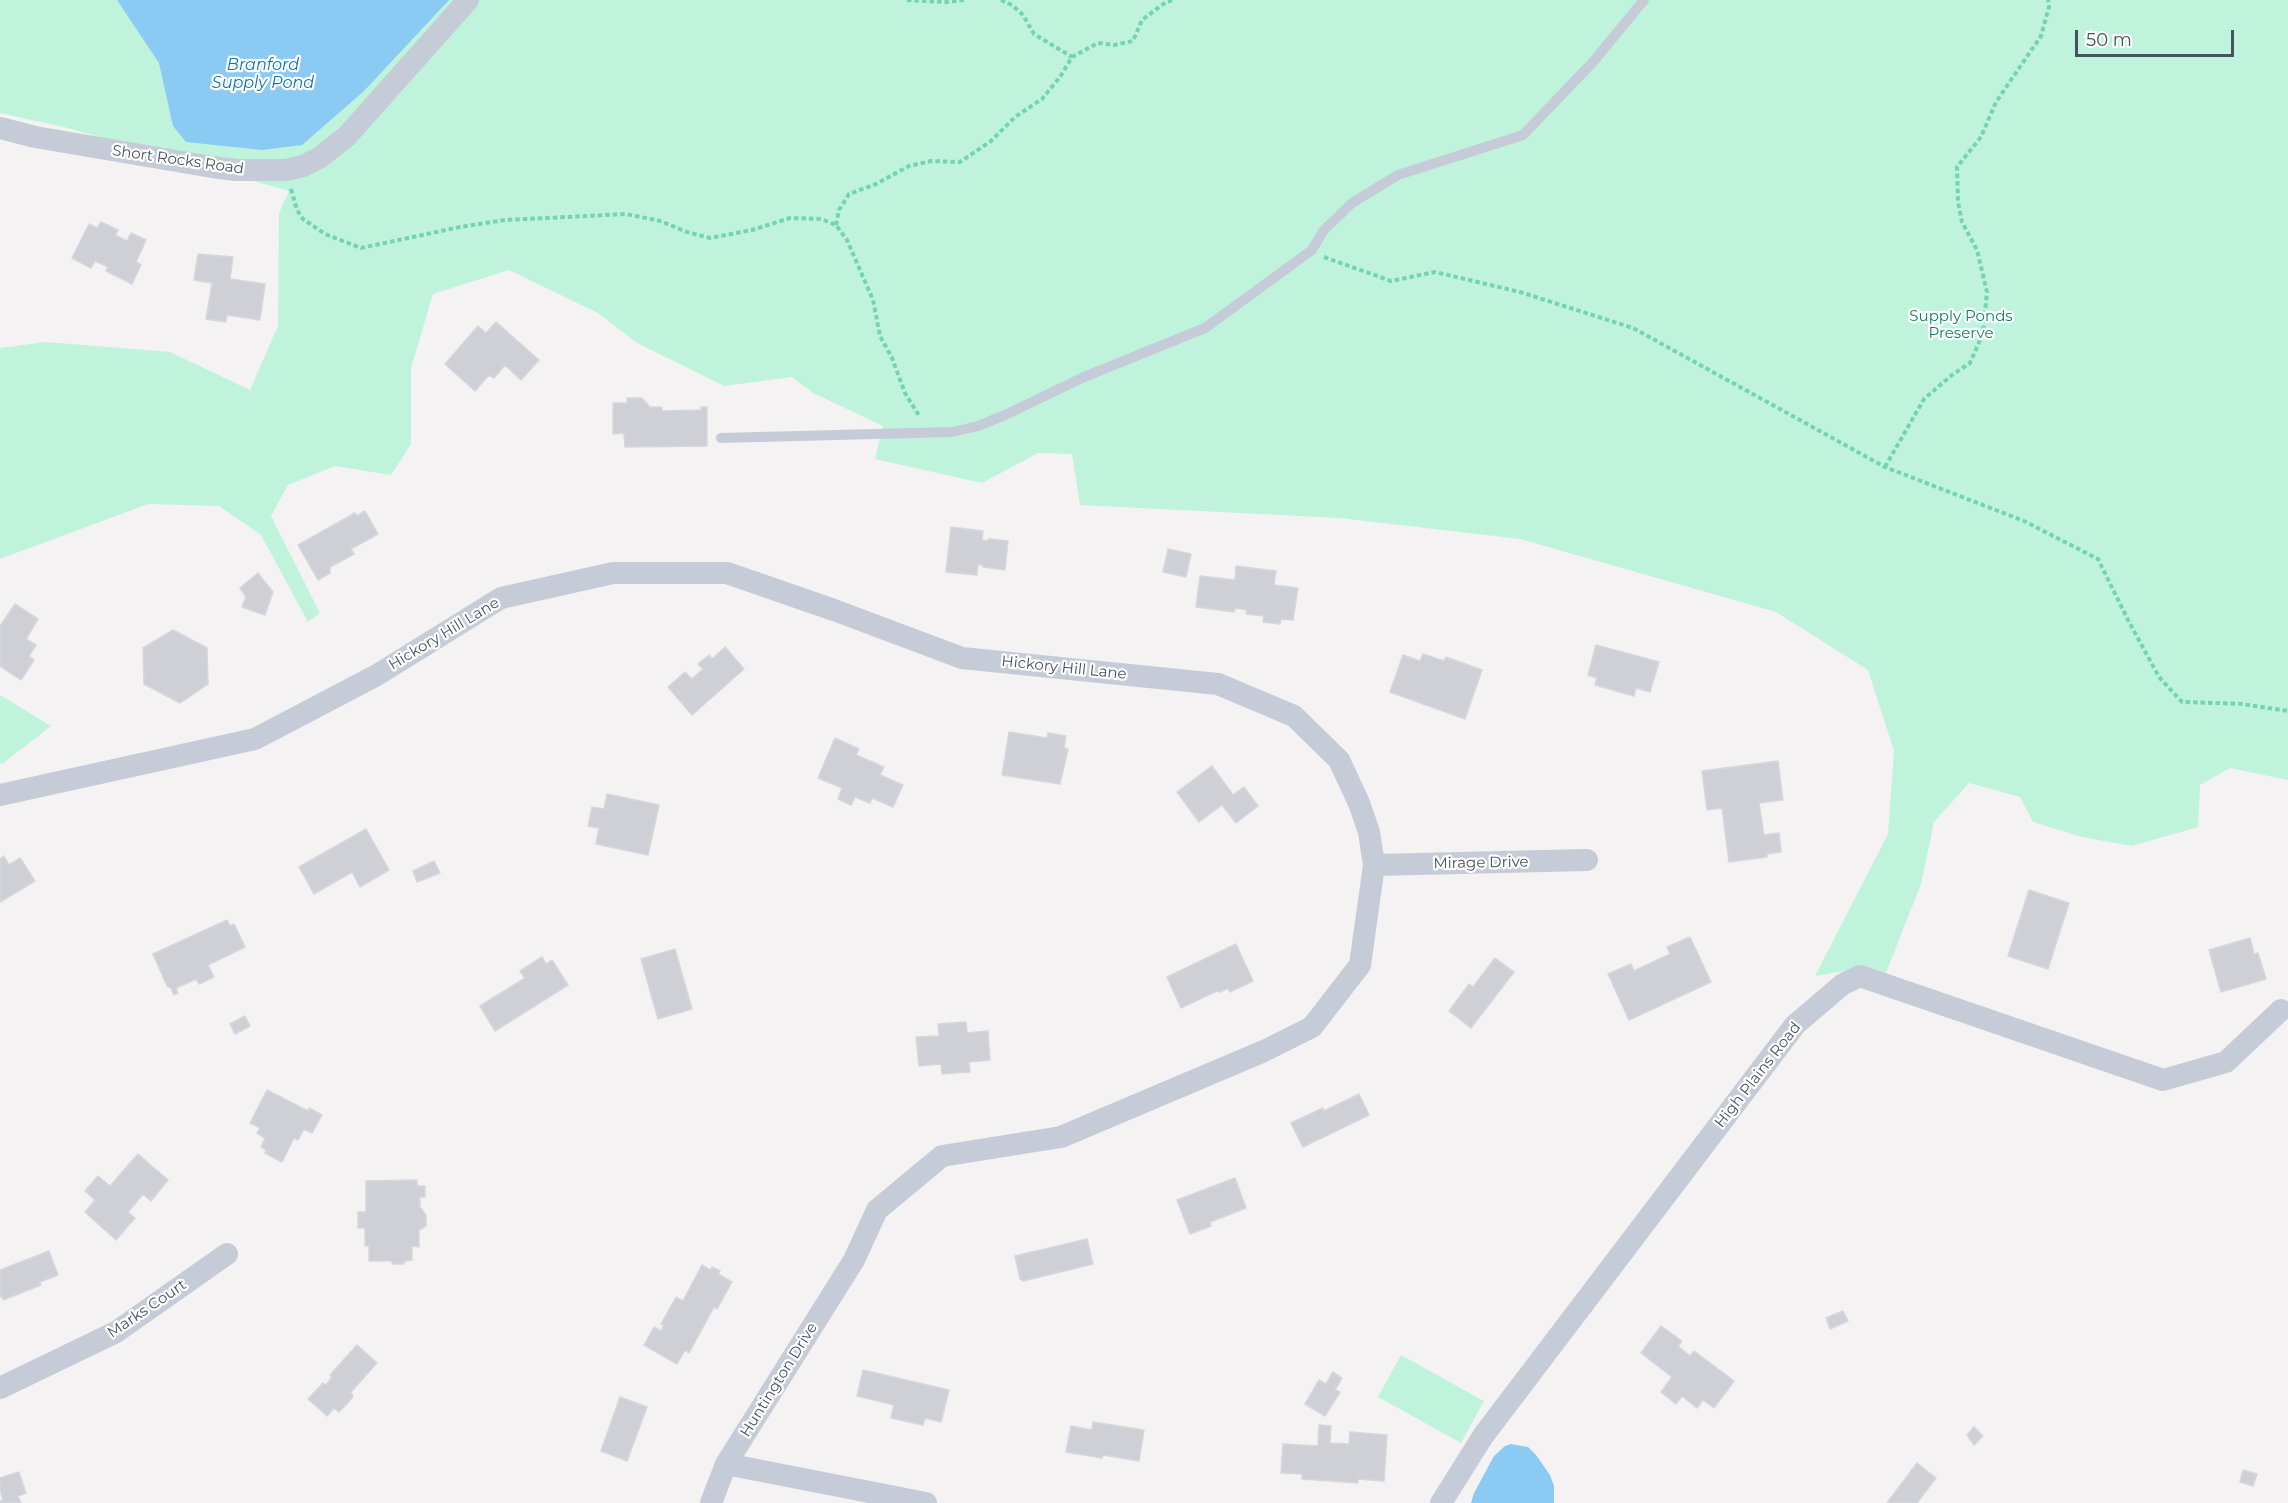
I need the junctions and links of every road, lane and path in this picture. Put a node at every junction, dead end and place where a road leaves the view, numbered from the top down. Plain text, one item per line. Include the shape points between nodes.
1 (468, 0) edge
2 (907, 0) edge
3 (964, 0) edge
4 (1001, 0) edge
5 (1173, 0) edge
6 (1644, 0) edge
7 (2048, 0) edge
8 (1072, 57) junction
9 (0, 128) edge
10 (286, 170) junction
11 (836, 225) junction
12 (1312, 250) junction
13 (928, 433) junction
14 (721, 438) dead end
15 (1886, 467) junction
16 (2288, 711) edge
17 (0, 795) edge
18 (1587, 860) dead end
19 (1374, 865) junction
20 (2281, 1010) dead end
21 (226, 1254) dead end
22 (854, 1260) joint
23 (0, 1388) edge
24 (726, 1464) junction
25 (711, 1503) edge
26 (926, 1503) edge
27 (1441, 1503) edge

1 - 10 street, Short Rocks Road via 347,136 319,158
2 - 3 path
4 - 8 path via 1023,15 1034,34
5 - 8 path via 1142,20 1133,41 1098,43
6 - 12 lane via 1593,62 1523,135 1398,175 1352,202 1323,231
7 - 15 path via 2041,36 1996,102 1981,137 1957,167 1962,222 1977,249 1987,292 1983,333 1970,363 1924,399
8 - 11 path via 1042,99 1015,117 991,141 960,162 931,161 909,166 849,194 839,210
9 - 10 street, Short Rocks Road via 203,166
10 - 11 path via 303,219 325,234 361,248 505,220 626,214 710,238 790,218 821,219
11 - 13 path via 859,265 873,300 880,336 905,393
12 - 13 lane via 1205,328 978,426
12 - 15 path via 1331,261 1391,281 1435,272 1520,292 1633,328
13 - 14 lane
15 - 16 path via 2024,521 2098,559 2159,677 2182,702 2242,704
17 - 19 street, Hickory Hill Lane via 255,739 377,675 501,598 613,573 727,573 962,658 1218,684 1294,716 1339,760 1369,832
18 - 19 street, Mirage Drive
19 - 22 street, Hickory Hill Lane via 1360,965 1312,1028 1061,1137 942,1156 877,1210
20 - 27 street, High Plains Road via 2226,1062 2163,1080 1860,976 1843,984 1795,1025 1483,1436
21 - 23 street, Marks Court via 116,1332
22 - 24 street, Huntington Drive
24 - 25 street, Huntington Drive
24 - 26 street

